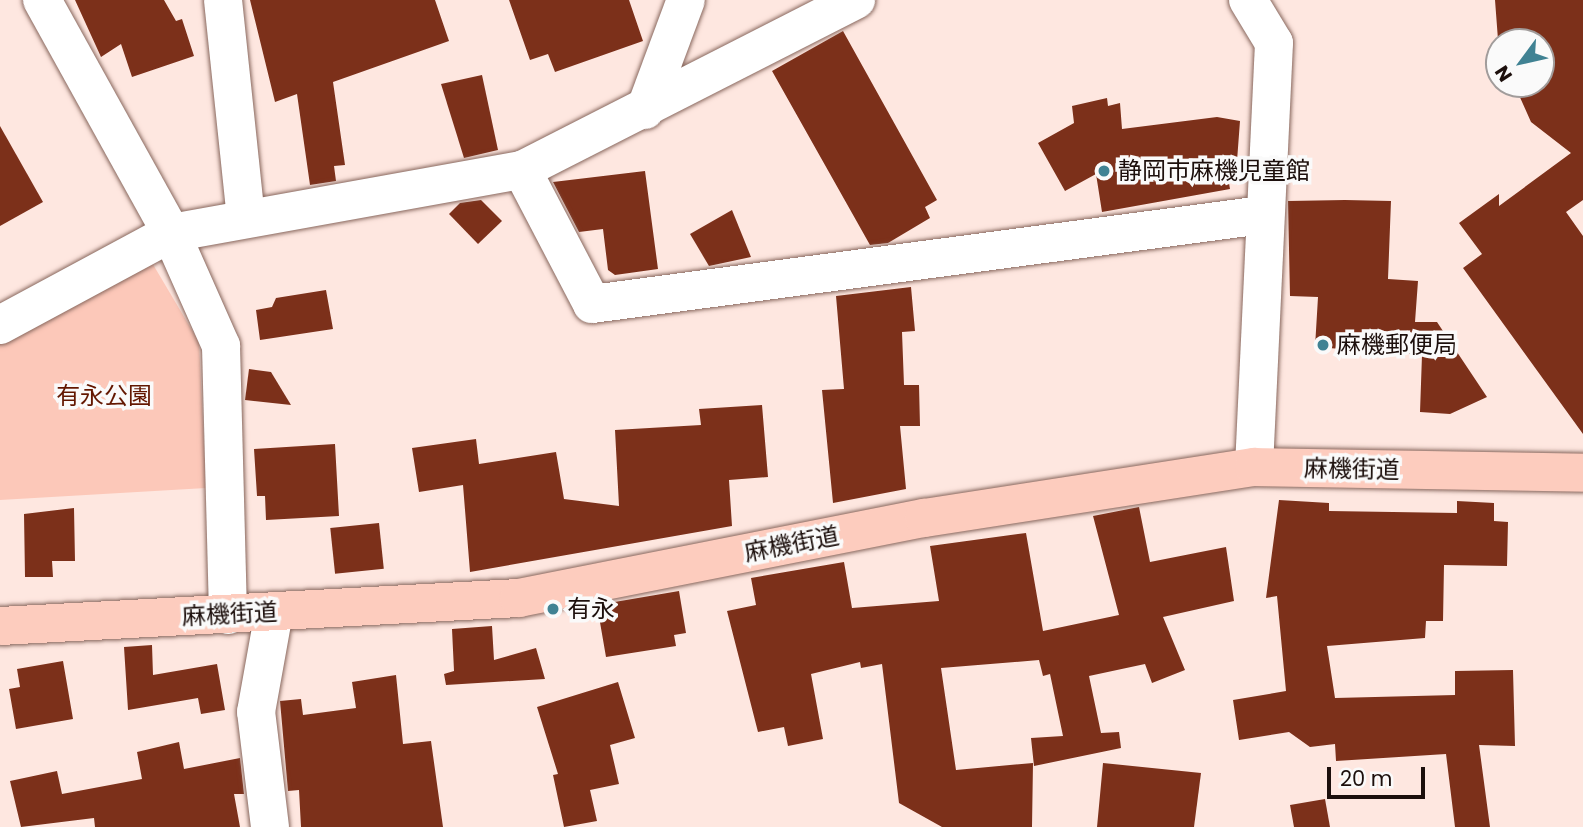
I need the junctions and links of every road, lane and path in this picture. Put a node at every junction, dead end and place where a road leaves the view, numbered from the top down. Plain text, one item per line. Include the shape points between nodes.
1 (42, 0) edge
2 (223, 0) edge
3 (686, 0) edge
4 (856, 0) edge
5 (1248, 0) edge
6 (645, 110) junction
7 (522, 170) junction
8 (1264, 215) junction
9 (246, 218) junction
10 (171, 233) junction
11 (0, 325) edge
12 (1254, 467) junction
13 (1583, 473) edge
14 (274, 612) junction
15 (228, 615) junction
16 (0, 626) edge
17 (270, 827) edge

1 - 10 street
2 - 9 street
3 - 6 street
4 - 6 street
5 - 8 street via 1274,43
6 - 7 street
7 - 8 street via 592,304
7 - 9 street
8 - 12 street
9 - 10 street
10 - 11 street
10 - 15 street via 221,346
12 - 13 main road, 麻機街道
12 - 14 main road, 麻機街道 via 924,518 519,598
14 - 15 main road, 麻機街道
14 - 17 street via 257,712
15 - 16 main road, 麻機街道

